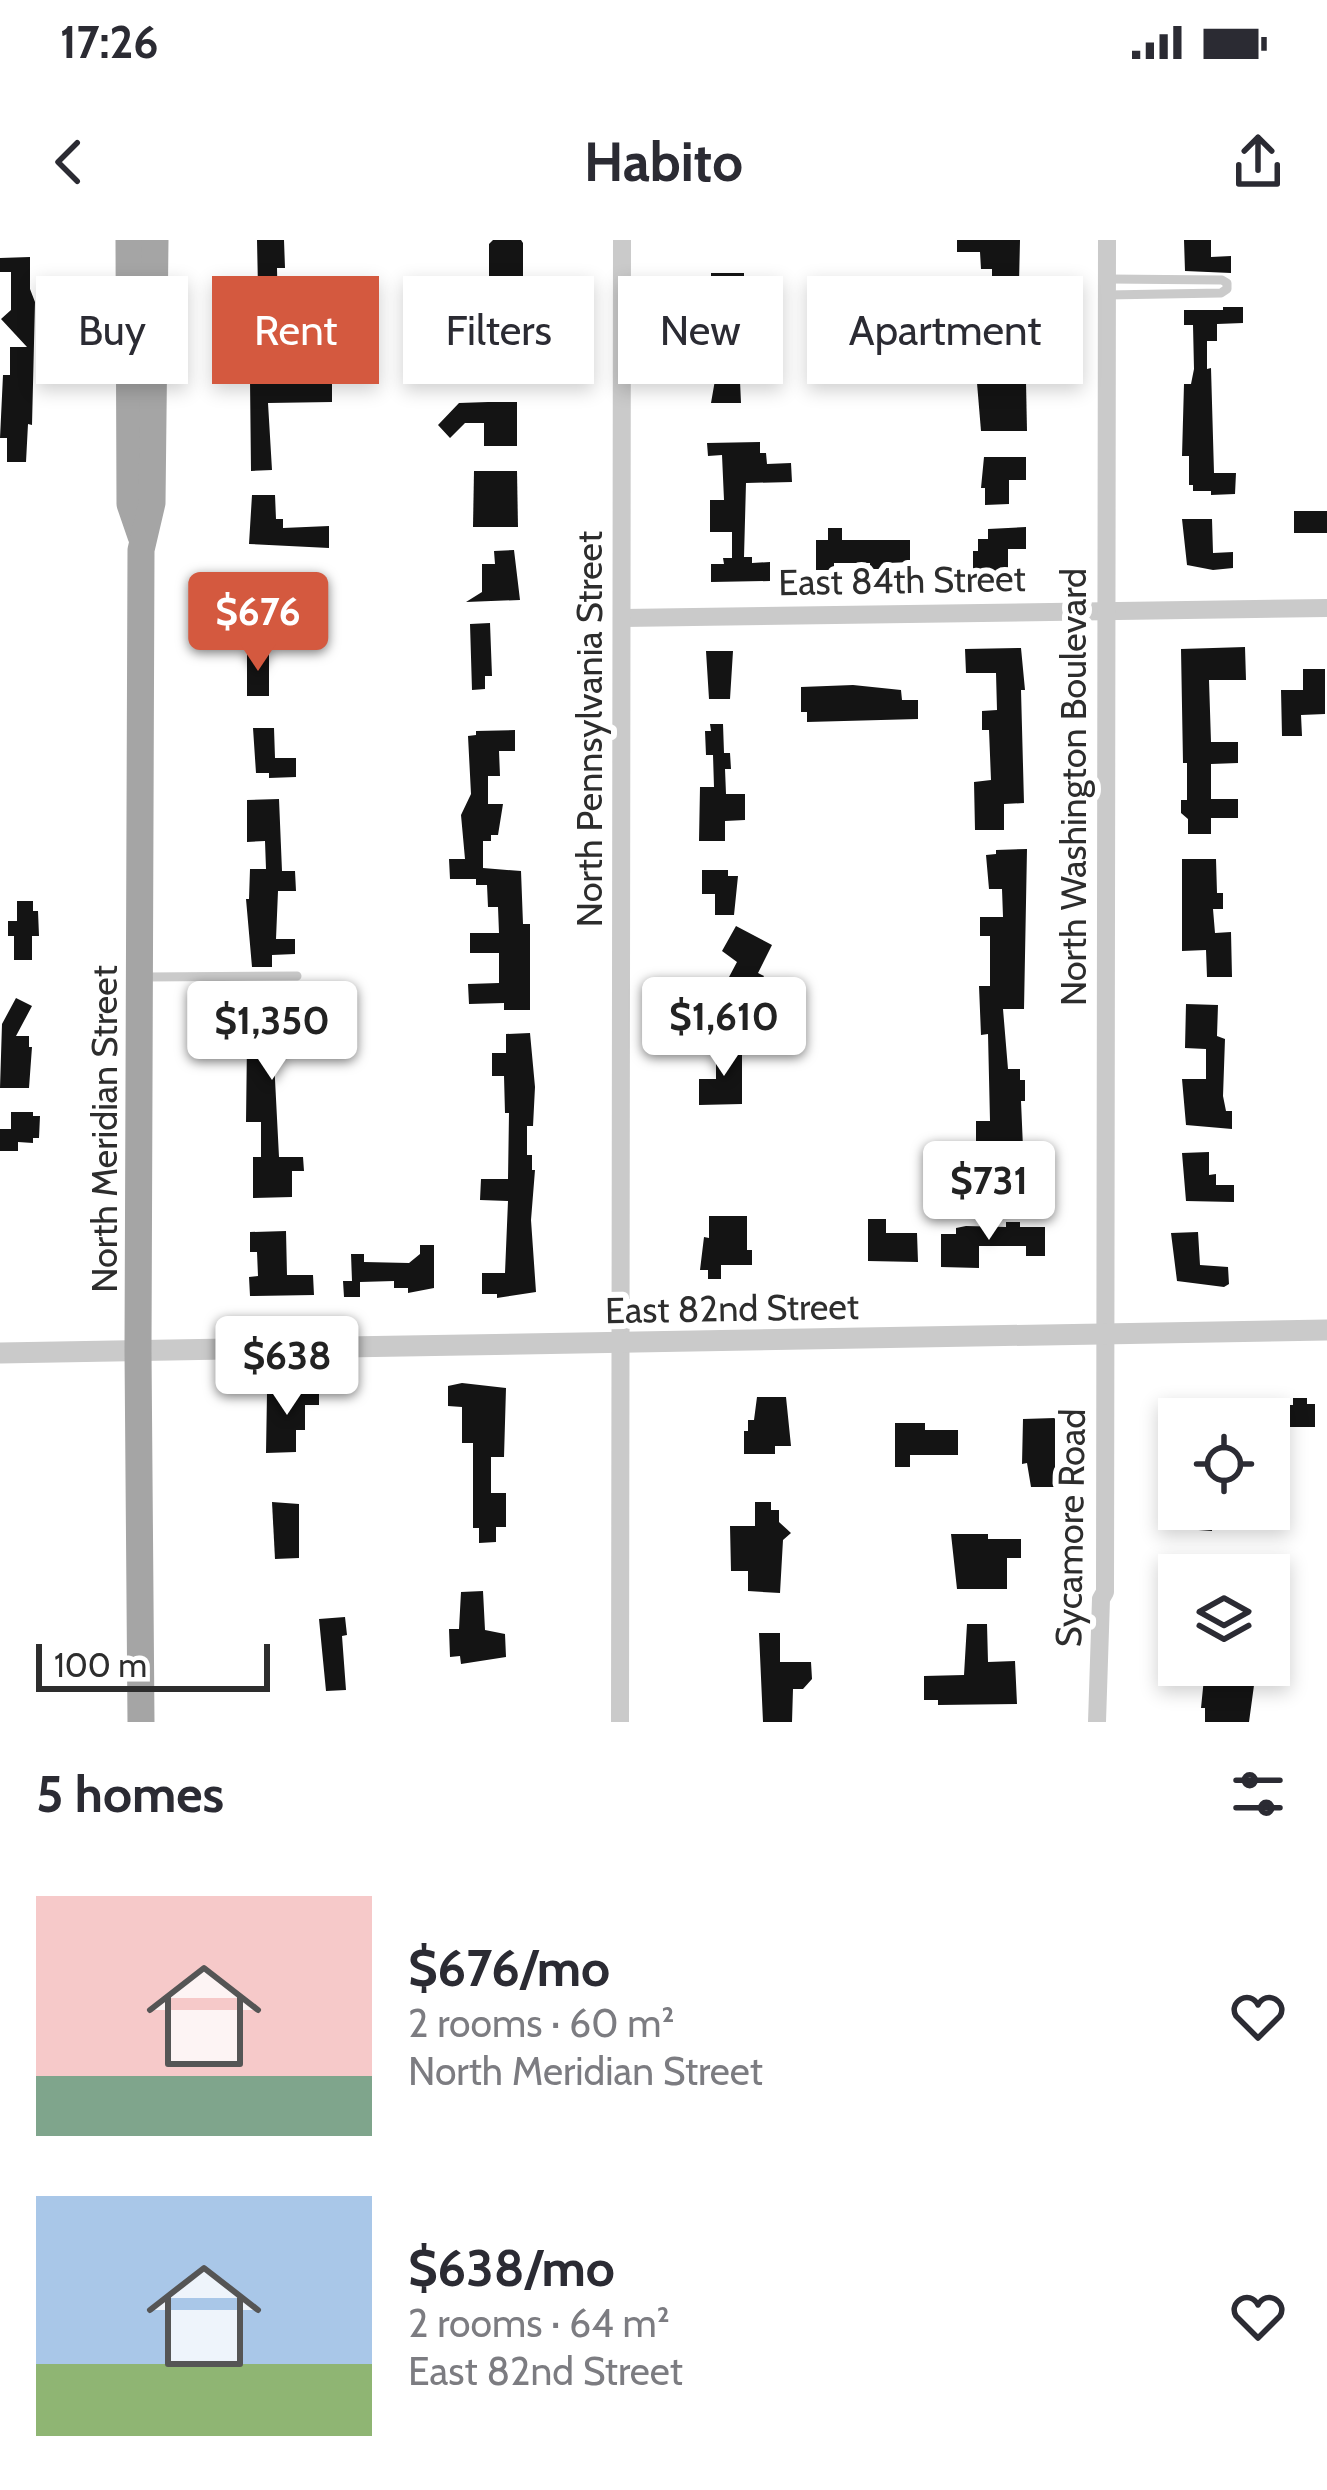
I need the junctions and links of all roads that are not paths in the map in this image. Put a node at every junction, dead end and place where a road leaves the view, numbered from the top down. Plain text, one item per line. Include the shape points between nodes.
1 (129, 240) edge
2 (155, 240) edge
3 (622, 240) edge
4 (1107, 240) edge
5 (1107, 287) junction
6 (141, 536) junction
7 (1327, 608) edge
8 (1107, 610) junction
9 (623, 618) junction
10 (297, 976) dead end
11 (141, 977) junction
12 (1327, 1330) edge
13 (1105, 1334) junction
14 (620, 1342) junction
15 (138, 1351) junction
16 (0, 1354) edge
17 (142, 1722) edge
18 (620, 1722) edge
19 (1097, 1722) edge

1 - 6 main road, North Meridian Street via 130,504
2 - 6 main road, North Meridian Street via 152,502
3 - 9 street, North Pennsylvania Street
4 - 5 street, North Washington Boulevard
5 - 5 lane via 1220,293 1227,283 1222,280
5 - 8 street, North Washington Boulevard
6 - 11 main road, North Meridian Street
7 - 8 street, East 84th Street
8 - 9 street, East 84th Street
8 - 13 street, North Washington Boulevard
9 - 14 street, North Pennsylvania Street
10 - 11 lane
11 - 15 main road, North Meridian Street
12 - 13 street, East 82nd Street
13 - 14 street, East 82nd Street
13 - 19 street, Sycamore Road
14 - 15 street, East 82nd Street
14 - 18 street, North Pennsylvania Street
15 - 16 street, East 82nd Street
15 - 17 main road, North Meridian Street

